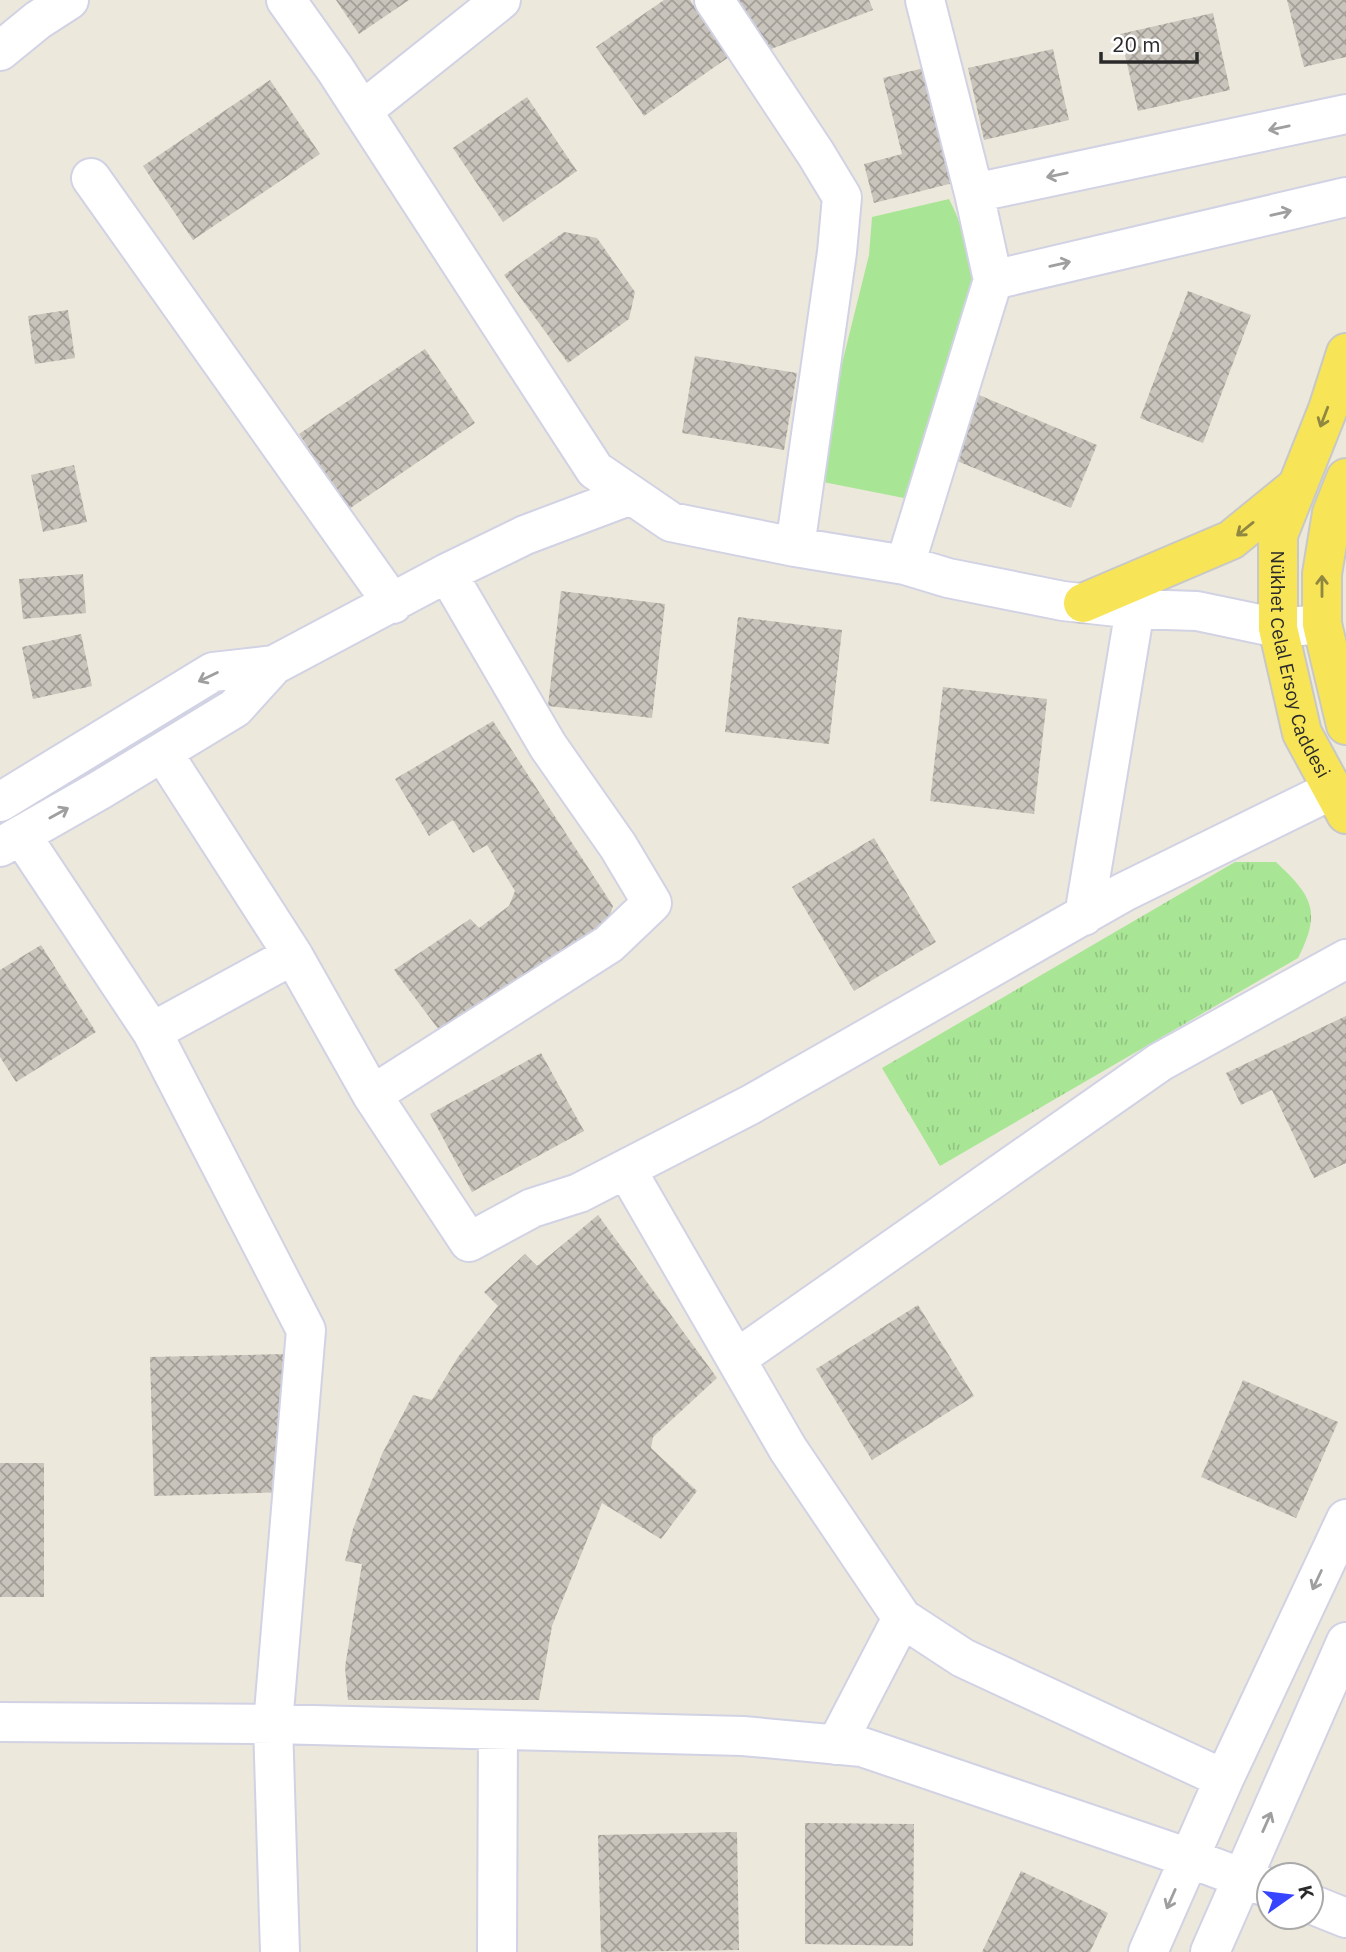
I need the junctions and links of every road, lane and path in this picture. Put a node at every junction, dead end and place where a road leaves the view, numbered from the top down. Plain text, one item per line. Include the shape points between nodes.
1 (69, 0) edge
2 (286, 0) edge
3 (501, 0) edge
4 (714, 0) edge
5 (925, 0) edge
6 (0, 51) edge
7 (362, 111) junction
8 (1346, 114) edge
9 (91, 178) dead end
10 (974, 193) junction
11 (1346, 197) edge
12 (993, 280) junction
13 (1346, 353) edge
14 (1346, 478) edge
15 (1298, 486) junction
16 (631, 495) junction
17 (796, 547) junction
18 (905, 565) junction
19 (447, 573) junction
20 (1083, 603) junction
21 (393, 604) junction
22 (1135, 609) junction
23 (1322, 624) junction
24 (1278, 628) junction
25 (274, 665) junction
26 (1346, 724) edge
27 (163, 753) junction
28 (0, 802) edge
29 (1339, 802) edge
30 (10, 841) edge
31 (1084, 916) junction
32 (293, 954) junction
33 (1346, 959) edge
34 (152, 1032) junction
35 (372, 1095) junction
36 (626, 1169) junction
37 (736, 1359) junction
38 (1346, 1519) edge
39 (902, 1618) junction
40 (1346, 1642) edge
41 (0, 1722) edge
42 (273, 1724) junction
43 (498, 1730) junction
44 (836, 1745) junction
45 (1224, 1779) junction
46 (1189, 1858) junction
47 (1264, 1861) edge
48 (1255, 1883) edge
49 (1255, 1884) edge
50 (1325, 1910) edge
51 (1346, 1918) edge
52 (280, 1952) edge
53 (497, 1952) edge
54 (1148, 1952) edge
55 (1210, 1952) edge

1 - 6 street
2 - 7 street
3 - 7 street
4 - 17 street via 842,197
5 - 10 street
7 - 16 street via 595,470
8 -> 10 street
9 - 21 street
10 - 12 street
12 -> 11 street
12 - 18 street
13 -> 15 main road, Nükhet Celal Ersoy Caddesi
23 -> 14 main road, Nükhet Celal Ersoy Caddesi via 1324,562 1332,513
15 -> 20 main road via 1231,540
15 - 24 main road, Nükhet Celal Ersoy Caddesi via 1279,535
16 - 17 street via 671,522
16 - 19 street via 525,535
17 - 18 street
18 - 20 street via 948,578
19 - 21 street
19 - 35 street via 548,746 652,903 609,944
20 - 22 street
21 - 25 street
22 - 24 street via 1197,611
22 - 31 street
23 - 24 street
23 - 26 main road, Nükhet Celal Ersoy Caddesi
24 - 29 main road, Nükhet Celal Ersoy Caddesi via 1302,733
25 - 27 street via 234,708
25 -> 28 street via 214,672
30 -> 27 street
27 - 32 street
29 - 31 street via 1124,892
30 - 34 street
31 - 36 street via 750,1105
32 - 34 street
32 - 35 street
33 - 37 street via 1160,1062
34 - 42 street via 306,1330
35 - 36 street via 469,1242 532,1208 579,1193
36 - 37 street
37 - 39 street via 788,1449
38 -> 45 street
39 - 44 street
39 - 45 street via 963,1658
47 -> 40 street
41 - 42 street
42 - 43 street
42 - 52 street
43 - 44 street via 743,1736
43 - 53 street
44 - 46 street via 862,1747
45 - 46 street
46 - 48 street
46 -> 54 street
49 - 55 street
50 - 51 street

